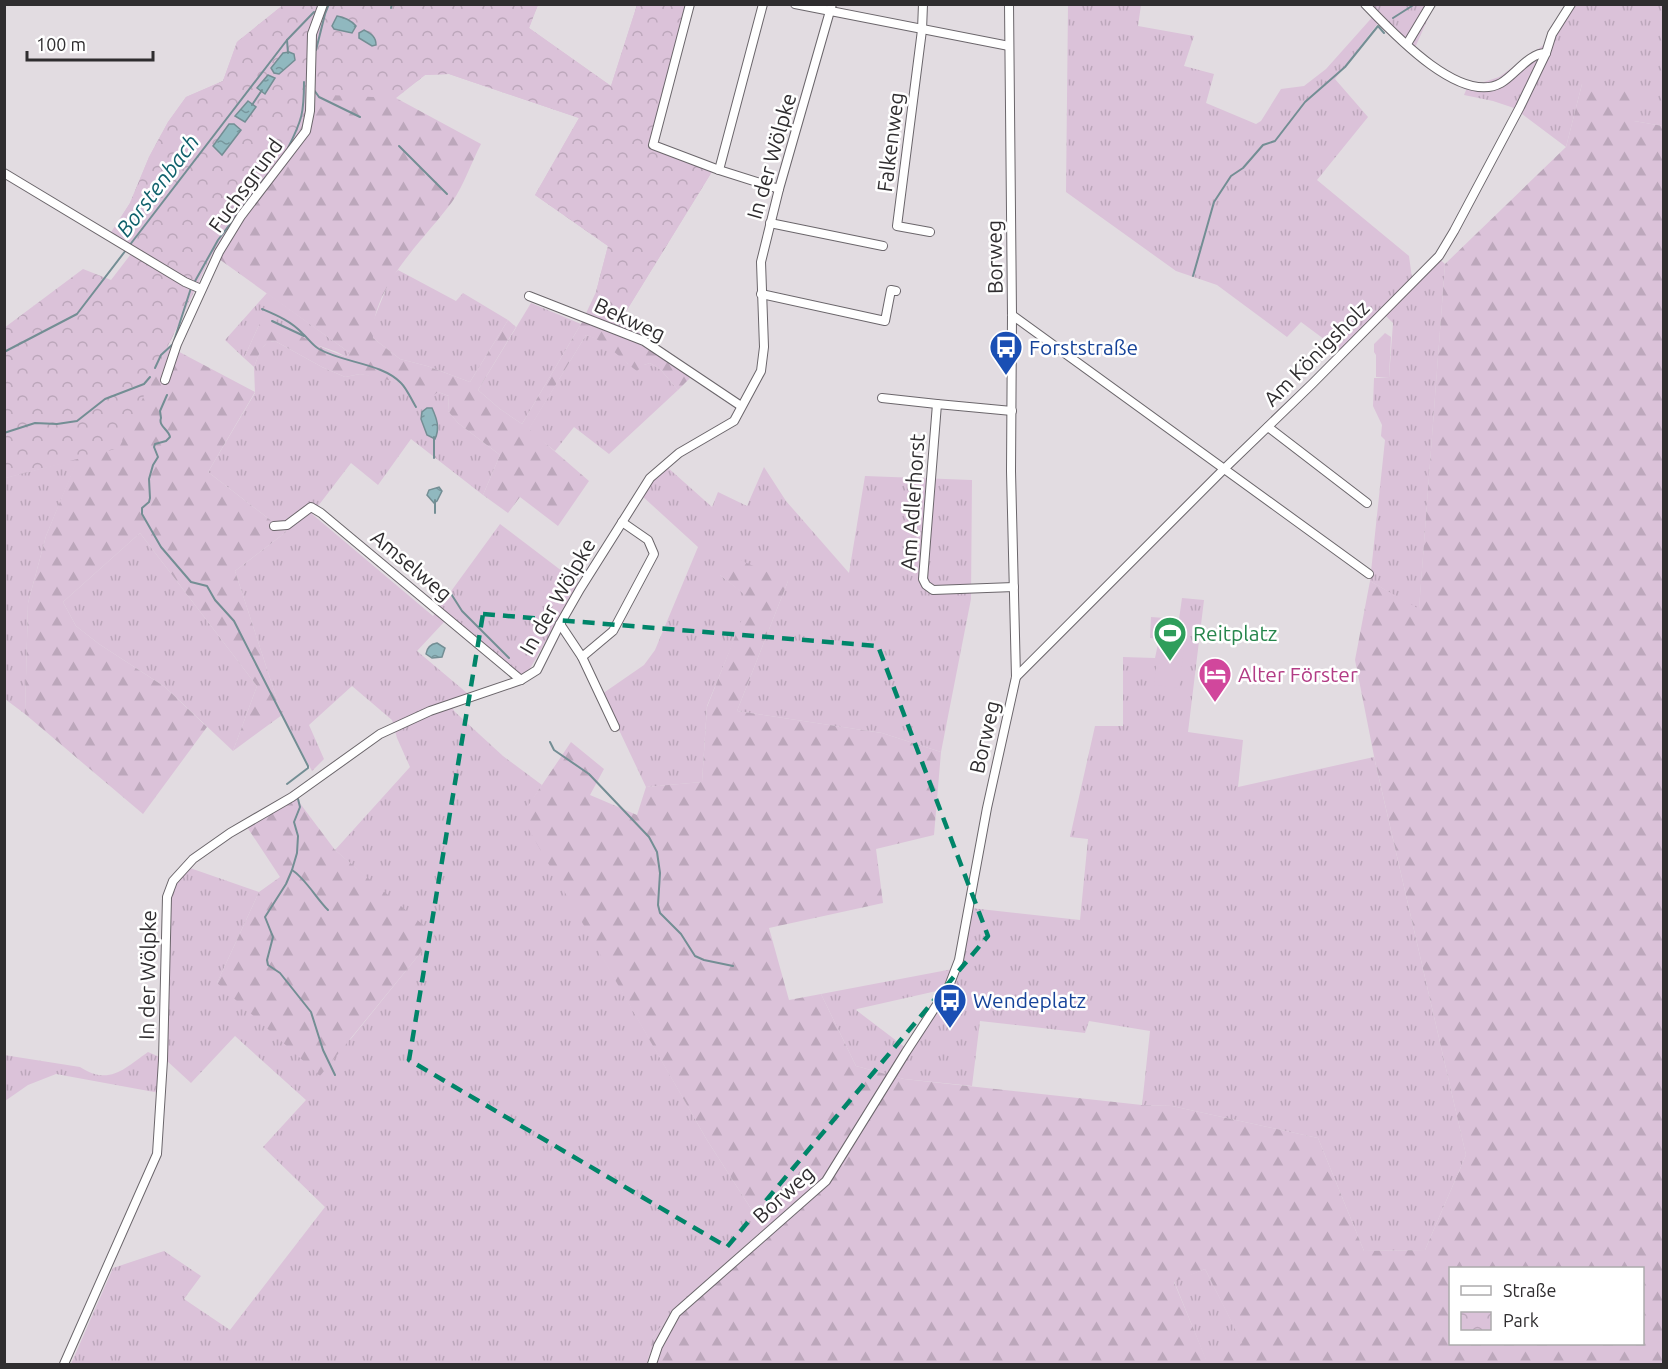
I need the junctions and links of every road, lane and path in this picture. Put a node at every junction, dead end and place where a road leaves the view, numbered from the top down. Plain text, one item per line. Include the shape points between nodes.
1 (323, 4) edge
2 (690, 4) edge
3 (763, 4) edge
4 (795, 4) edge
5 (924, 4) edge
6 (1009, 4) edge
7 (1365, 4) edge
8 (1431, 4) edge
9 (1571, 4) edge
10 (831, 8) edge
11 (922, 30) junction
12 (1407, 45) junction
13 (1009, 46) junction
14 (1546, 53) junction
15 (719, 170) junction
16 (4, 173) edge
17 (779, 189) junction
18 (770, 223) junction
19 (930, 232) dead end
20 (883, 246) dead end
21 (199, 288) junction
22 (896, 291) dead end
23 (761, 294) junction
24 (528, 296) dead end
25 (1012, 315) junction
26 (165, 380) dead end
27 (882, 398) dead end
28 (937, 405) junction
29 (741, 406) junction
30 (1012, 411) junction
31 (1268, 427) junction
32 (1224, 469) junction
33 (1367, 503) dead end
34 (622, 522) junction
35 (274, 526) dead end
36 (1369, 574) dead end
37 (1014, 587) junction
38 (560, 624) junction
39 (582, 657) junction
40 (1016, 676) junction
41 (521, 680) junction
42 (615, 727) dead end
43 (64, 1365) edge
44 (652, 1365) edge

1 - 21 street, Fuchsgrund via 312,33 306,131 241,216
2 - 15 street via 652,145
3 - 15 street
4 - 10 street
5 - 11 street
6 - 13 street, Borweg
7 - 12 street
8 - 12 street
9 - 14 street, Am Königsholz via 1552,34
10 - 11 street
10 - 17 street, In der Wölpke
11 - 13 street
11 - 19 street, Falkenweg via 897,226
12 - 14 street via 1437,70 1463,84 1477,86 1499,84
13 - 25 street, Borweg
14 - 31 street, Am Königsholz via 1439,256
15 - 17 street
16 - 21 street
17 - 18 street, In der Wölpke
18 - 20 street
18 - 23 street, In der Wölpke via 760,262
21 - 26 street, Fuchsgrund
22 - 23 street via 891,290 885,321
23 - 29 street, In der Wölpke via 762,362
24 - 29 street, Bekweg via 644,340
25 - 30 street, Borweg
25 - 32 street
27 - 28 street, Am Adlerhorst
28 - 30 street, Am Adlerhorst
28 - 37 street, Am Adlerhorst via 923,579 933,590
29 - 34 street, In der Wölpke via 734,421 662,466
30 - 37 street, Borweg
31 - 32 street, Am Königsholz
31 - 33 street
32 - 36 street
32 - 40 street, Am Königsholz
34 - 38 street, In der Wölpke
34 - 39 street via 648,540 654,554 613,631
35 - 41 street, Amselweg via 287,525 311,507 321,513
37 - 40 street, Borweg
38 - 39 street
38 - 41 street, In der Wölpke via 537,670
39 - 42 street
40 - 44 street, Borweg via 959,960 949,986 826,1181 676,1313
41 - 43 street, In der Wölpke via 430,711 380,734 292,797 193,859 173,881 167,897 157,1154

